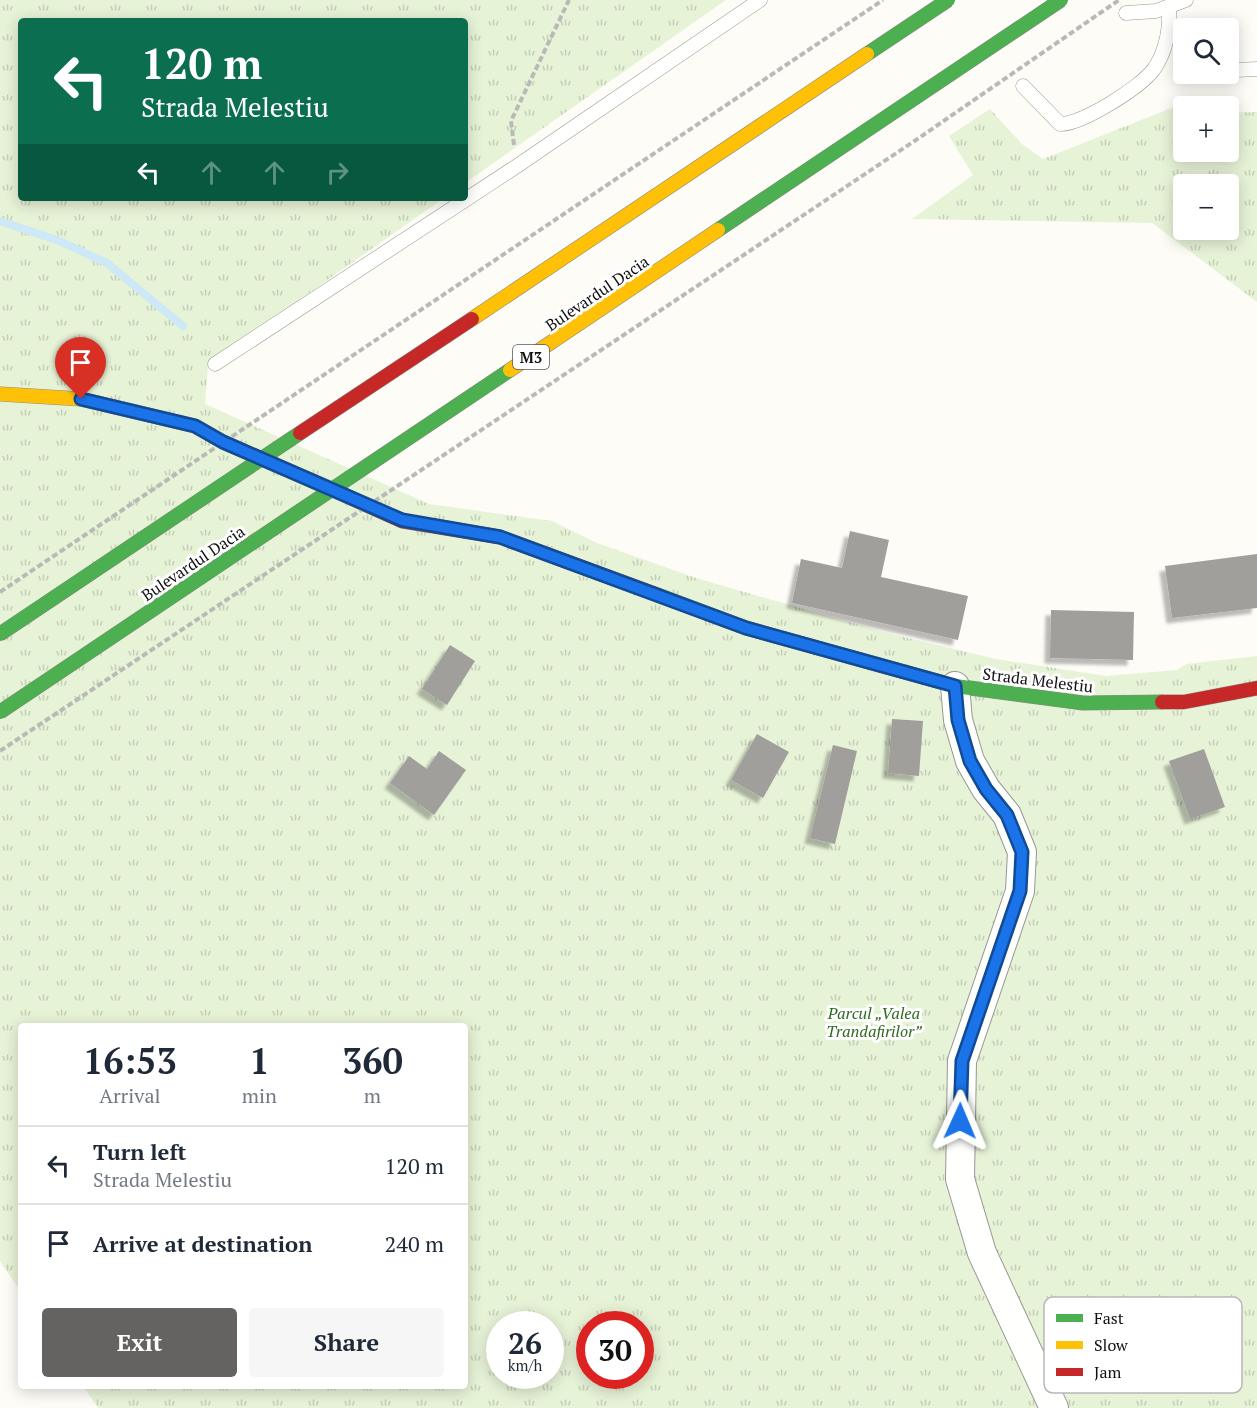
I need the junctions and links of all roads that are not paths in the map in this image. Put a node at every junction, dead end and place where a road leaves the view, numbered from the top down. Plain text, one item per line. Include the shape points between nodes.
1 (760, 0) edge
2 (948, 0) edge
3 (1061, 0) edge
4 (1186, 0) edge
5 (1169, 8) junction
6 (1126, 13) dead end
7 (1170, 30) junction
8 (1173, 32) edge
9 (1257, 69) edge
10 (1239, 70) edge
11 (1023, 86) dead end
12 (468, 198) edge
13 (464, 201) edge
14 (215, 364) dead end
15 (0, 394) edge
16 (0, 634) edge
17 (955, 686) junction
18 (1257, 688) edge
19 (0, 712) edge
20 (1044, 1388) edge
21 (1046, 1393) edge
22 (1053, 1408) edge

1 - 12 lane
2 - 16 main road, bridge
3 - 19 main road, Bulevardul Dacia / M3, bridge
4 - 5 lane
5 - 6 lane
5 - 7 lane
7 - 8 lane
7 - 11 lane via 1153,70 1071,124 1060,124
9 - 10 lane
13 - 14 lane
15 - 17 main road, Strada Melestiu via 81,399 195,426 402,520 500,537 746,628
17 - 18 main road, Strada Melestiu via 1083,704 1184,702
17 - 20 street via 958,720 970,761 1007,815 1022,852 1020,891 962,1061 960,1179 982,1253
21 - 22 street

